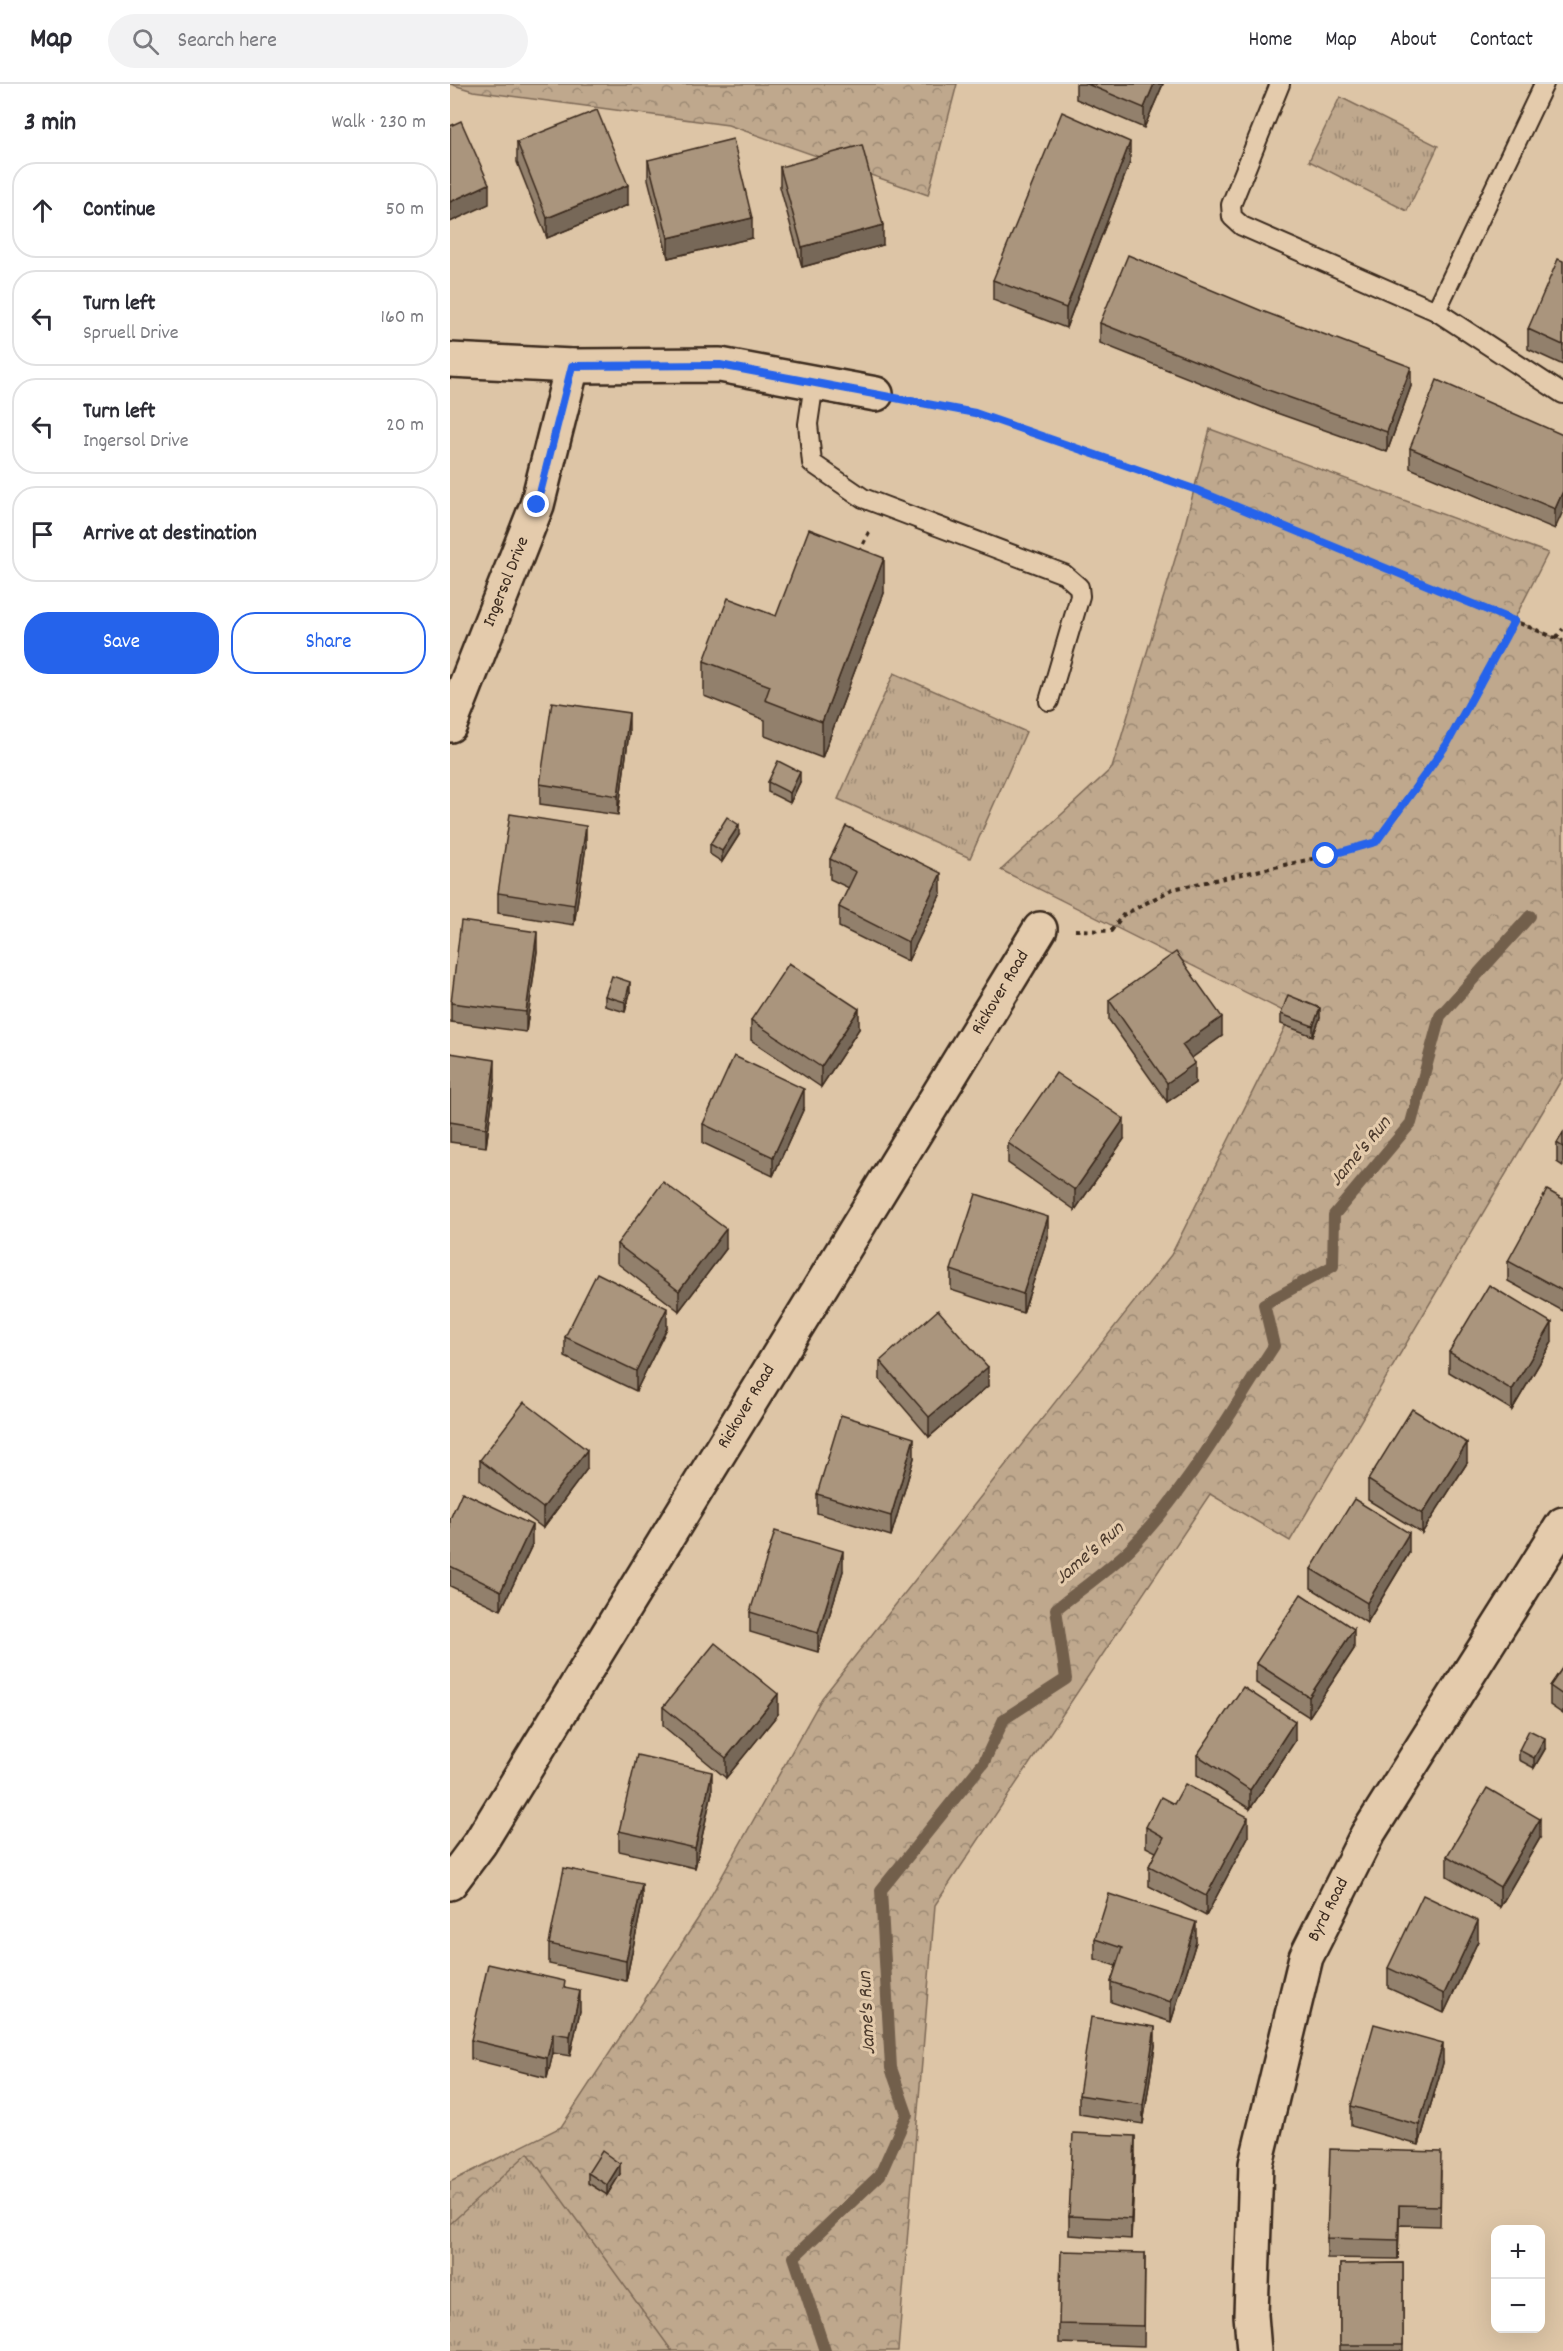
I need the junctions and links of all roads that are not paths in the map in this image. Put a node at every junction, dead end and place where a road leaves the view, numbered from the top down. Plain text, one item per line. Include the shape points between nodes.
1 (1280, 84) edge
2 (1544, 84) edge
3 (1436, 310) junction
4 (450, 360) edge
5 (572, 366) junction
6 (814, 383) junction
7 (876, 394) road end
8 (1563, 394) edge
9 (1049, 701) dead end
10 (450, 725) edge
11 (1040, 929) dead end
12 (1563, 1524) edge
13 (450, 1883) edge
14 (1254, 2351) edge

1 - 3 lane via 1231,205 1232,217 1242,226
2 - 3 lane
3 - 8 lane
4 - 5 street
5 - 6 street via 720,365
5 - 10 street, Ingersol Drive via 537,505
6 - 7 street
6 - 9 lane via 808,424 812,463 863,498 1064,574 1079,587 1080,596
11 - 13 street, Rickover Road via 480,1843
12 - 14 street, Byrd Road via 1367,1835 1306,1957 1256,2164 1251,2315

